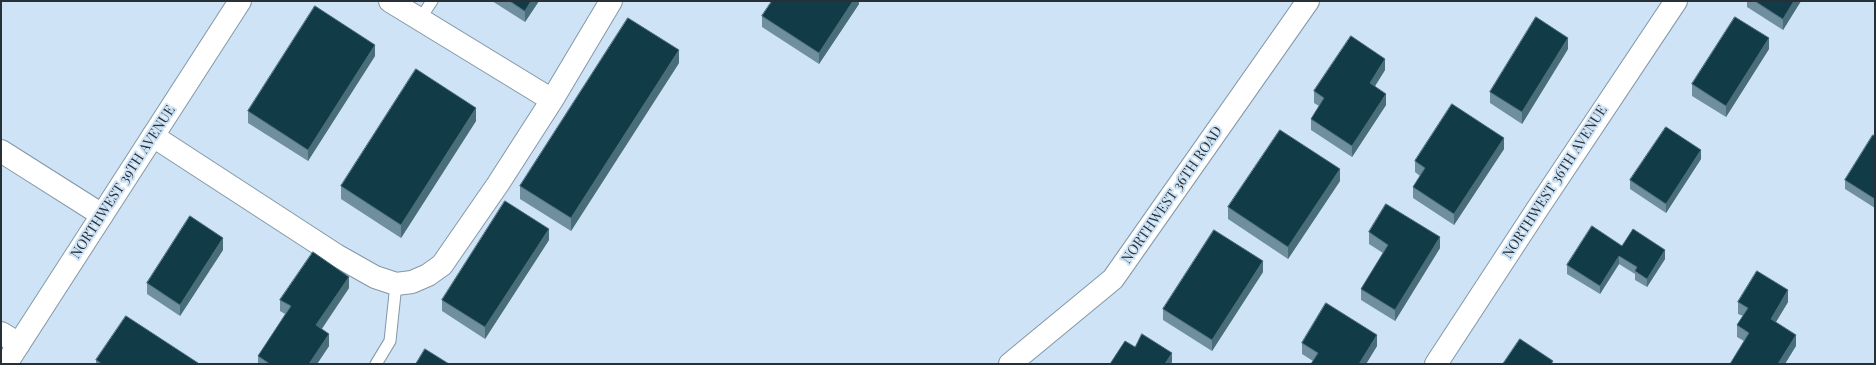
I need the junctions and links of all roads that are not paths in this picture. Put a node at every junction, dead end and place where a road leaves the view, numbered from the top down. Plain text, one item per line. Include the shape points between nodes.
1 (240, 1) edge
2 (390, 1) edge
3 (432, 1) edge
4 (611, 1) edge
5 (1308, 1) edge
6 (1676, 1) edge
7 (420, 19) junction
8 (552, 100) junction
9 (153, 136) junction
10 (1, 151) edge
11 (102, 215) junction
12 (396, 284) junction
13 (1, 333) edge
14 (19, 344) junction
15 (6, 364) edge
16 (376, 364) edge
17 (1010, 364) edge
18 (1436, 364) edge

1 - 9 street, NORTHWEST 39TH AVENUE
2 - 7 street
3 - 7 lane
4 - 8 street
5 - 17 street, NORTHWEST 36TH ROAD via 1114,279
6 - 18 street, NORTHWEST 36TH AVENUE
7 - 8 street
8 - 12 street via 442,265 412,282
9 - 11 street, NORTHWEST 39TH AVENUE
9 - 12 street via 336,255 375,277
10 - 11 street
11 - 14 street, NORTHWEST 39TH AVENUE
12 - 16 lane via 390,341
13 - 14 street
14 - 15 street, NORTHWEST 39TH AVENUE

